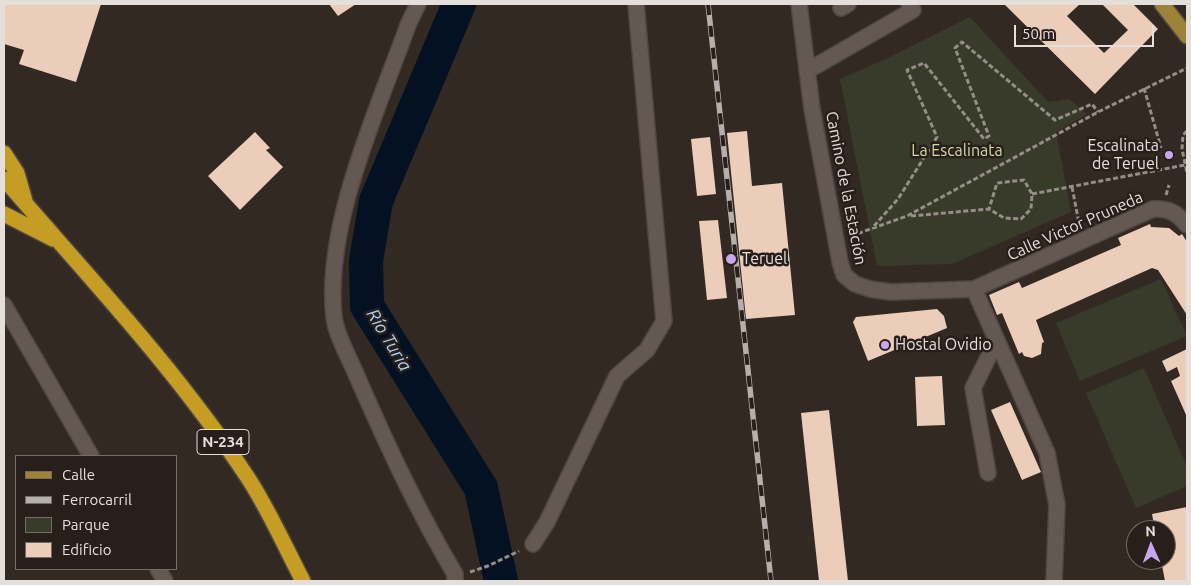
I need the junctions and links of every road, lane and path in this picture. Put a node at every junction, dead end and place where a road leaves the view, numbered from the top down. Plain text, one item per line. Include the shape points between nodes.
1 (418, 4) edge
2 (636, 4) edge
3 (799, 4) edge
4 (909, 4) edge
5 (1162, 4) edge
6 (1187, 36) edge
7 (1187, 68) edge
8 (807, 71) junction
9 (1144, 88) junction
10 (1098, 112) junction
11 (1187, 131) edge
12 (1161, 148) dead end
13 (4, 153) edge
14 (1185, 165) junction
15 (1187, 173) edge
16 (4, 179) edge
17 (1072, 187) junction
18 (1032, 194) junction
19 (26, 205) junction
20 (989, 210) junction
21 (4, 214) edge
22 (908, 216) junction
23 (1187, 225) edge
24 (874, 226) junction
25 (1083, 240) junction
26 (836, 242) junction
27 (61, 243) junction
28 (974, 289) junction
29 (4, 306) edge
30 (997, 340) junction
31 (90, 455) edge
32 (988, 473) dead end
33 (533, 544) dead end
34 (511, 555) dead end
35 (488, 566) dead end
36 (159, 570) edge
37 (165, 581) edge
38 (303, 581) edge
39 (455, 581) edge
40 (1054, 581) edge

1 - 39 street via 348,200 333,283 334,320 408,491
2 - 33 street via 664,321 647,350 618,376
3 - 8 street, Camino de la Estación
4 - 8 street via 913,10
5 - 6 main road
7 - 9 path
8 - 26 street, Camino de la Estación
9 - 10 path
9 - 12 path
10 - 22 path
10 - 24 path via 1092,104 1055,120 962,42 954,48 989,136 984,139 924,63 907,70 937,137 898,199
11 - 14 path via 1183,135 1182,149
13 - 19 highway via 17,173
14 - 15 path
14 - 17 path
16 - 19 highway, N-234
17 - 18 path
17 - 25 path
18 - 20 path via 1031,209 1021,219 1004,218
18 - 20 path via 1024,180 997,183
19 - 27 highway, N-234
20 - 22 path
21 - 27 highway
22 - 24 path
23 - 25 street, Calle Victor Pruneda via 1178,214 1153,209
24 - 26 path
25 - 28 street, Calle Victor Pruneda
26 - 28 street, Camino de la Estación via 844,275 855,284 891,292
27 - 38 highway, N-234 via 187,392 238,463
28 - 30 street
29 - 31 street
30 - 32 street via 973,388
30 - 40 street via 1047,453 1058,524
34 - 35 path
36 - 37 street

